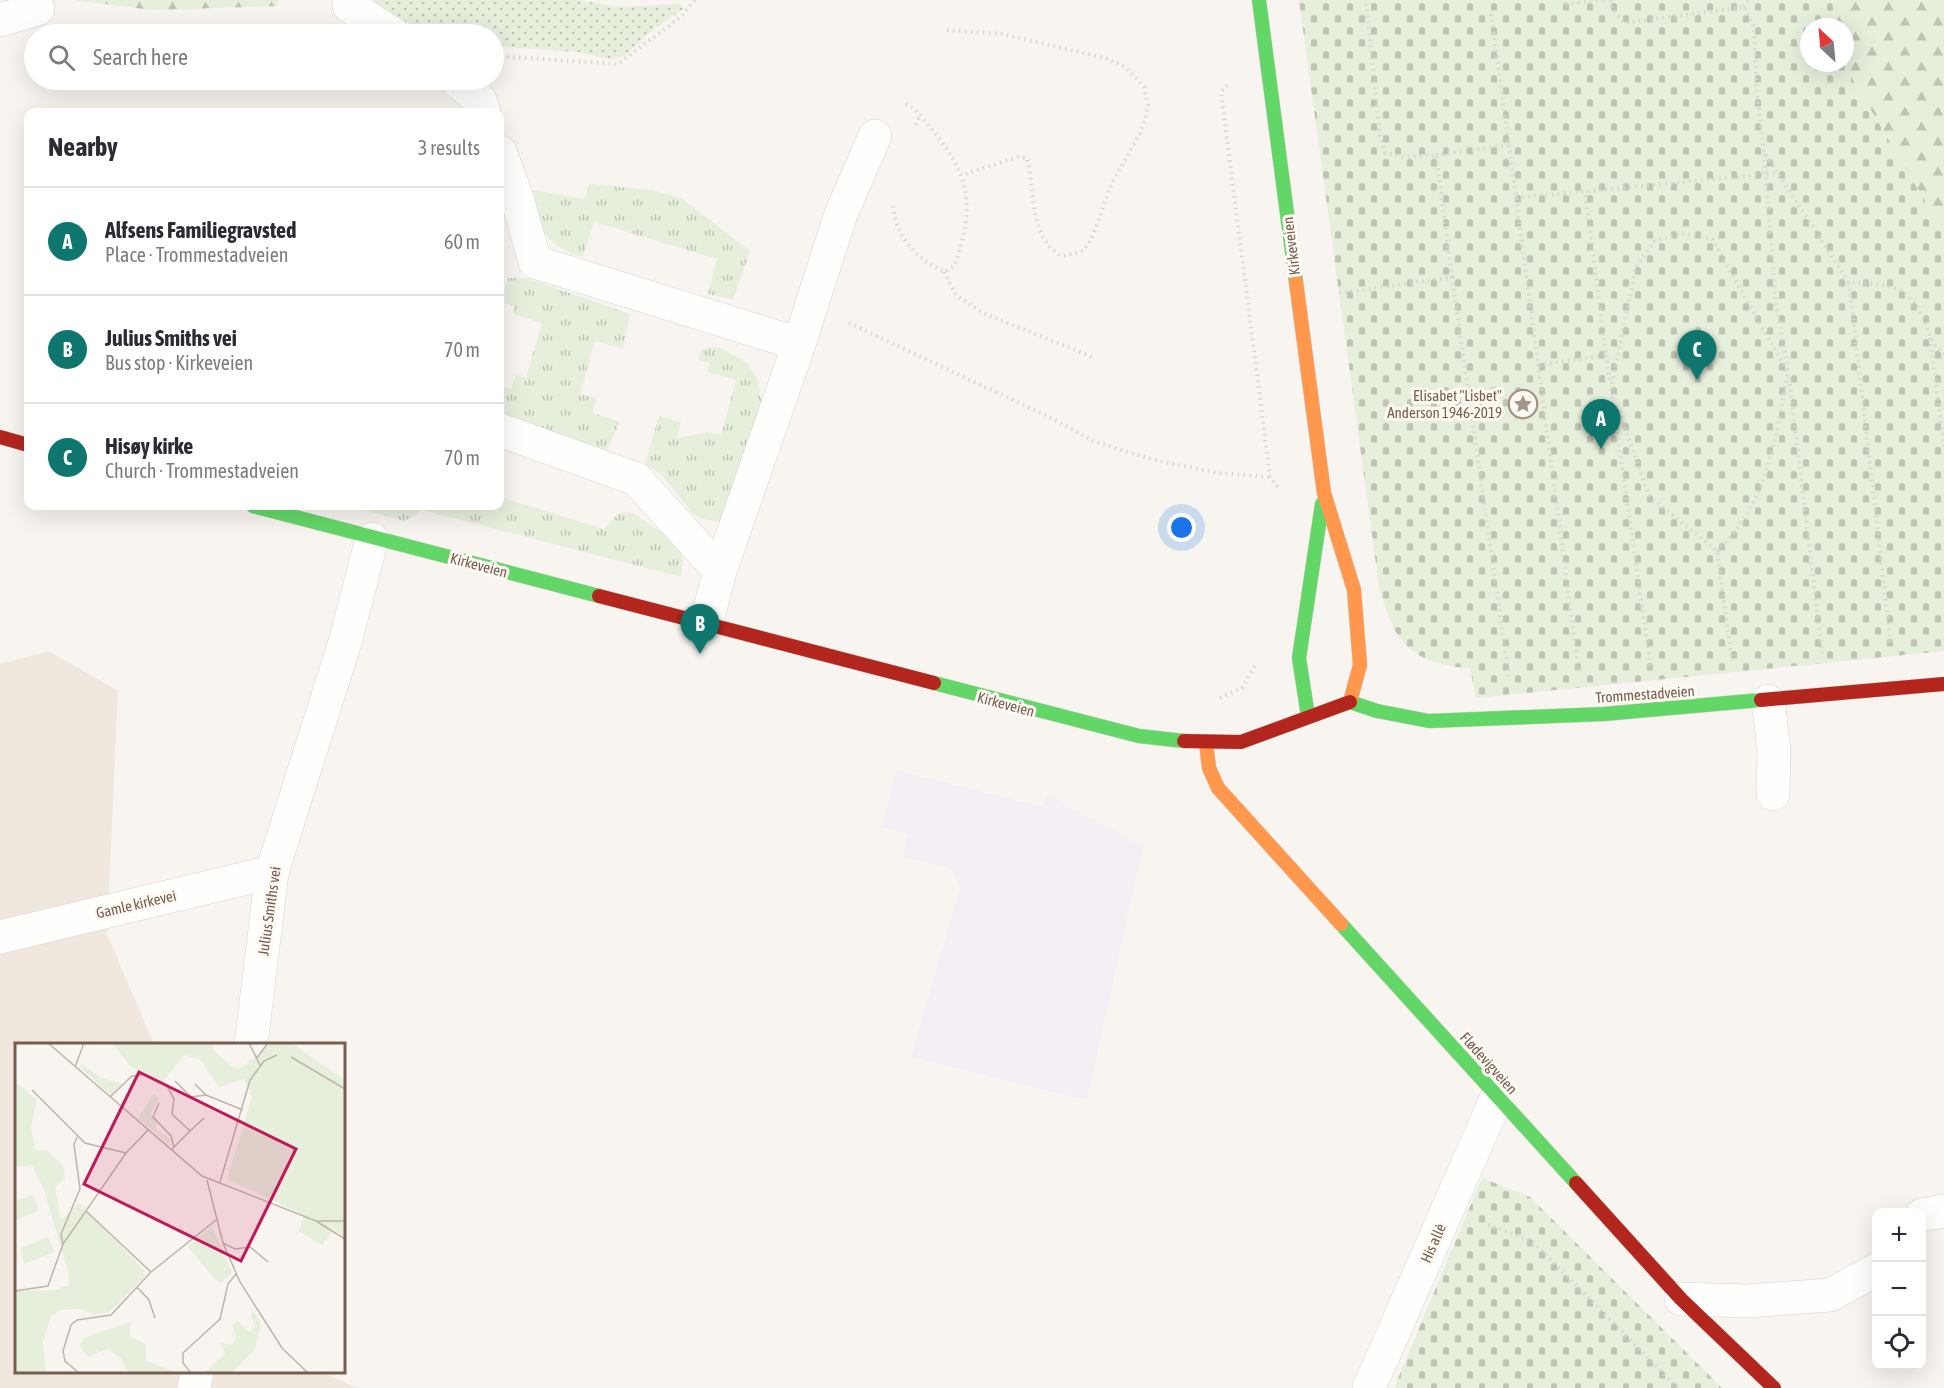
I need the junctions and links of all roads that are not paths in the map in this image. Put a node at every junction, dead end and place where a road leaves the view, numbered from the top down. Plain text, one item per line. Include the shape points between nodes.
1 (1259, 0) edge
2 (349, 6) dead end
3 (38, 9) dead end
4 (0, 20) edge
5 (377, 24) edge
6 (468, 90) edge
7 (483, 108) edge
8 (875, 136) road end
9 (504, 163) edge
10 (799, 344) junction
11 (504, 431) edge
12 (0, 437) edge
13 (24, 444) edge
14 (1324, 493) junction
15 (267, 510) edge
16 (372, 539) junction
17 (720, 571) junction
18 (706, 624) junction
19 (1944, 684) edge
20 (1768, 701) junction
21 (1350, 702) junction
22 (1308, 716) junction
23 (1206, 743) junction
24 (1773, 794) dead end
25 (272, 872) junction
26 (0, 937) edge
27 (251, 1043) edge
28 (1497, 1097) junction
29 (1944, 1211) edge
30 (1926, 1214) edge
31 (1872, 1272) edge
32 (1681, 1299) junction
33 (197, 1373) edge
34 (194, 1388) edge
35 (1369, 1388) edge
36 (1774, 1388) edge

1 - 14 main road, Kirkeveien
2 - 5 street
3 - 4 street
6 - 7 street
8 - 10 street via 841,214
9 - 10 street via 535,262
10 - 17 street
11 - 17 street via 636,479
12 - 13 main road
14 - 21 main road, Kirkeveien via 1357,612 1360,665
14 - 22 main road, Kirkeveien via 1299,658
15 - 16 main road, Kirkeveien
16 - 18 main road, Kirkeveien
16 - 25 street, Julius Smiths vei via 345,642
17 - 18 street
18 - 23 main road, Kirkeveien via 1127,734
19 - 20 main road, Trommestadveien
20 - 21 main road, Trommestadveien via 1604,714 1429,721
20 - 24 street via 1774,750
21 - 22 main road, Kirkeveien
22 - 23 main road, Kirkeveien via 1241,742
23 - 28 main road, Flødevigveien via 1209,768 1218,788
25 - 26 street, Gamle kirkevei
25 - 27 street, Julius Smiths vei
28 - 32 main road, Flødevigveien
28 - 35 street, His allè
29 - 30 street
31 - 32 street via 1830,1295 1747,1301
32 - 36 main road, Flødevigveien
33 - 34 street

